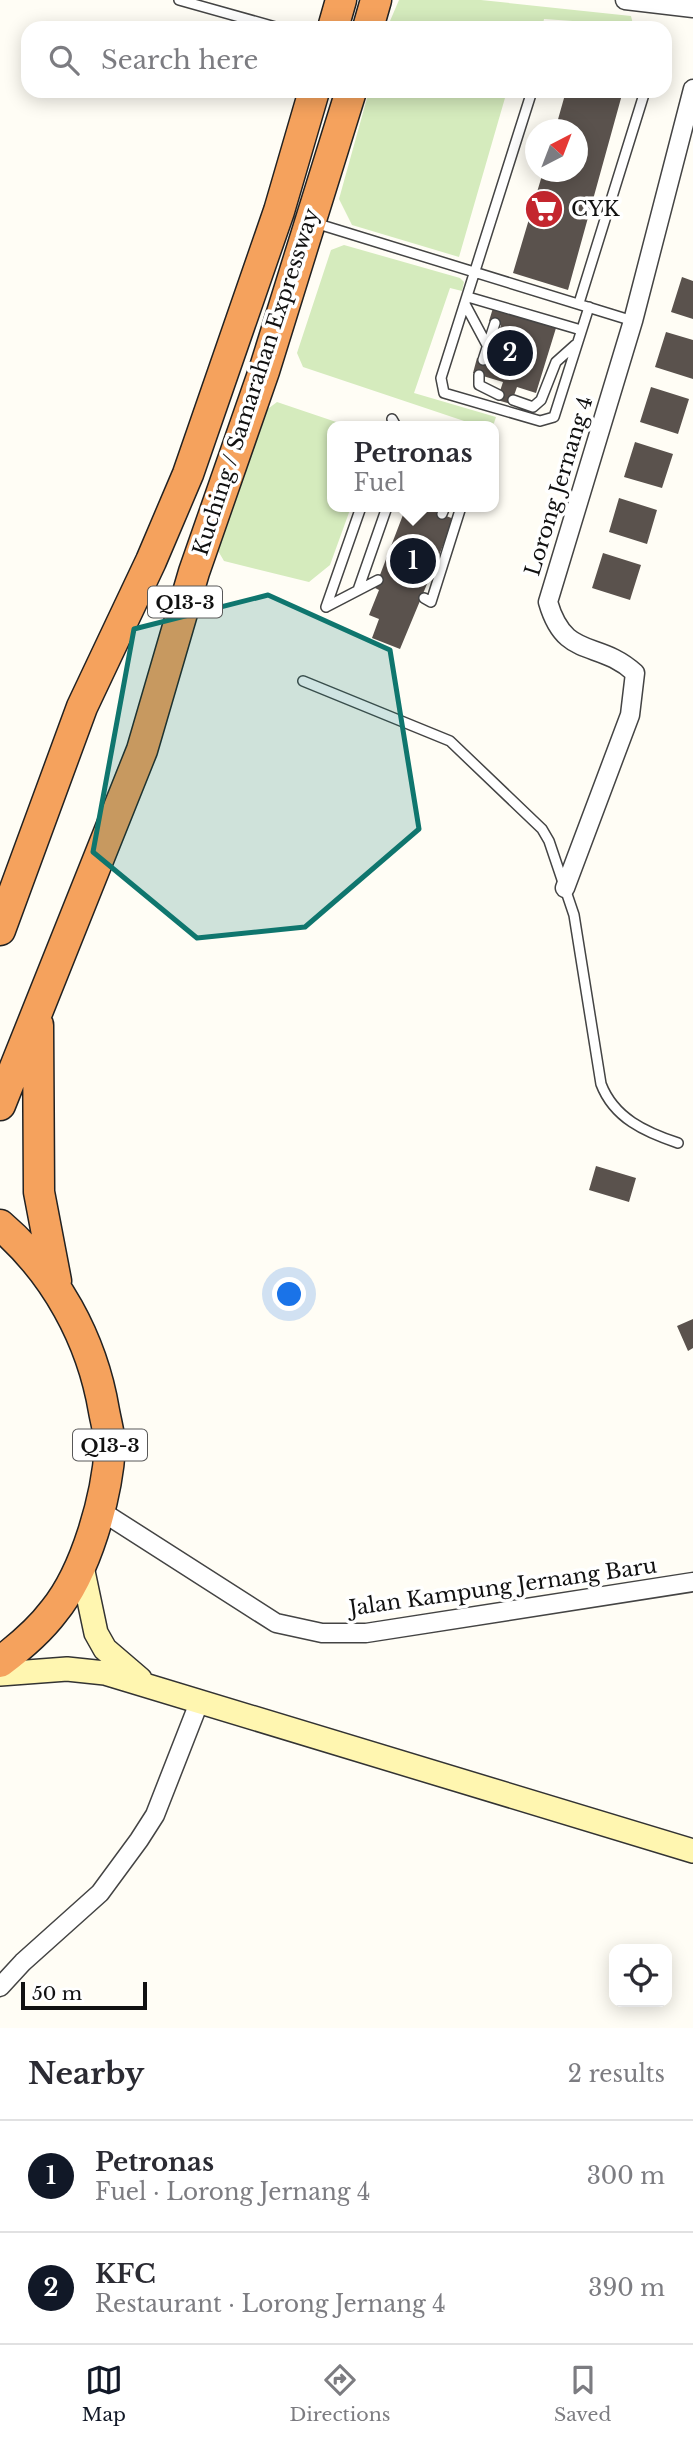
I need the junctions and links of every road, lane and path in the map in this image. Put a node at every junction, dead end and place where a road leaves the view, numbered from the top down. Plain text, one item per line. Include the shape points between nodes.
1 (179, 0) edge
2 (341, 0) edge
3 (376, 0) edge
4 (625, 0) edge
5 (693, 8) edge
6 (254, 21) edge
7 (335, 21) edge
8 (370, 21) edge
9 (693, 89) edge
10 (312, 98) edge
11 (349, 98) edge
12 (530, 98) edge
13 (643, 98) edge
14 (310, 222) junction
15 (474, 274) junction
16 (466, 300) junction
17 (579, 303) junction
18 (589, 307) junction
19 (633, 321) junction
20 (495, 323) dead end
21 (581, 330) junction
22 (576, 344) junction
23 (488, 347) junction
24 (483, 360) dead end
25 (479, 375) dead end
26 (499, 395) dead end
27 (513, 400) dead end
28 (359, 512) edge
29 (385, 512) edge
30 (459, 512) edge
31 (378, 580) dead end
32 (358, 590) junction
33 (424, 598) dead end
34 (303, 681) dead end
35 (565, 888) junction
36 (0, 930) edge
37 (38, 1010) junction
38 (0, 1105) edge
39 (678, 1143) dead end
40 (0, 1225) edge
41 (59, 1292) junction
42 (101, 1511) junction
43 (81, 1562) junction
44 (693, 1582) edge
45 (0, 1662) edge
46 (0, 1674) edge
47 (148, 1685) junction
48 (200, 1700) junction
49 (693, 1851) edge
50 (0, 1987) edge

1 - 6 lane
2 - 7 highway
3 - 8 highway
4 - 5 street
9 - 19 street, Lorong Jernang 4
10 - 36 highway, Kuching / Samarahan Expressway / Q13-3 via 279,211 188,474 82,707
11 - 14 highway, Kuching / Samarahan Expressway / Q13-3
12 - 15 lane
13 - 17 lane
14 - 15 lane
14 - 37 highway, Kuching / Samarahan Expressway / Q13-3 via 194,572 142,750
15 - 16 lane
15 - 17 lane
16 - 21 lane
16 - 22 lane via 441,378 444,393 548,420 554,416
16 - 23 lane
17 - 18 lane
18 - 19 lane
18 - 21 lane
19 - 35 street, Lorong Jernang 4 via 548,601 554,623 567,640 625,664 635,673 630,715
20 - 23 lane
21 - 22 lane
22 - 27 lane via 556,362 541,400 533,407
23 - 24 lane
25 - 26 lane via 478,385
28 - 32 lane via 326,607
29 - 32 lane
30 - 33 lane via 431,602
31 - 32 lane
34 - 35 lane via 450,741 542,828
35 - 39 lane via 574,915 607,1099 639,1128
37 - 38 highway, Kuching / Samarahan Expressway / Q13-3
37 - 41 highway via 39,1192
40 - 41 highway, Q13-3
41 - 42 highway, Q13-3 via 99,1376 110,1445
42 - 43 highway, Q13-3
42 - 44 street, Jalan Kampung Jernang Baru via 276,1623 322,1633 366,1633
43 - 45 highway, Q13-3 via 56,1610
43 - 47 street via 96,1633 105,1649
46 - 47 street via 67,1669
47 - 48 street
48 - 49 street
48 - 50 street via 155,1815 139,1840 100,1893

